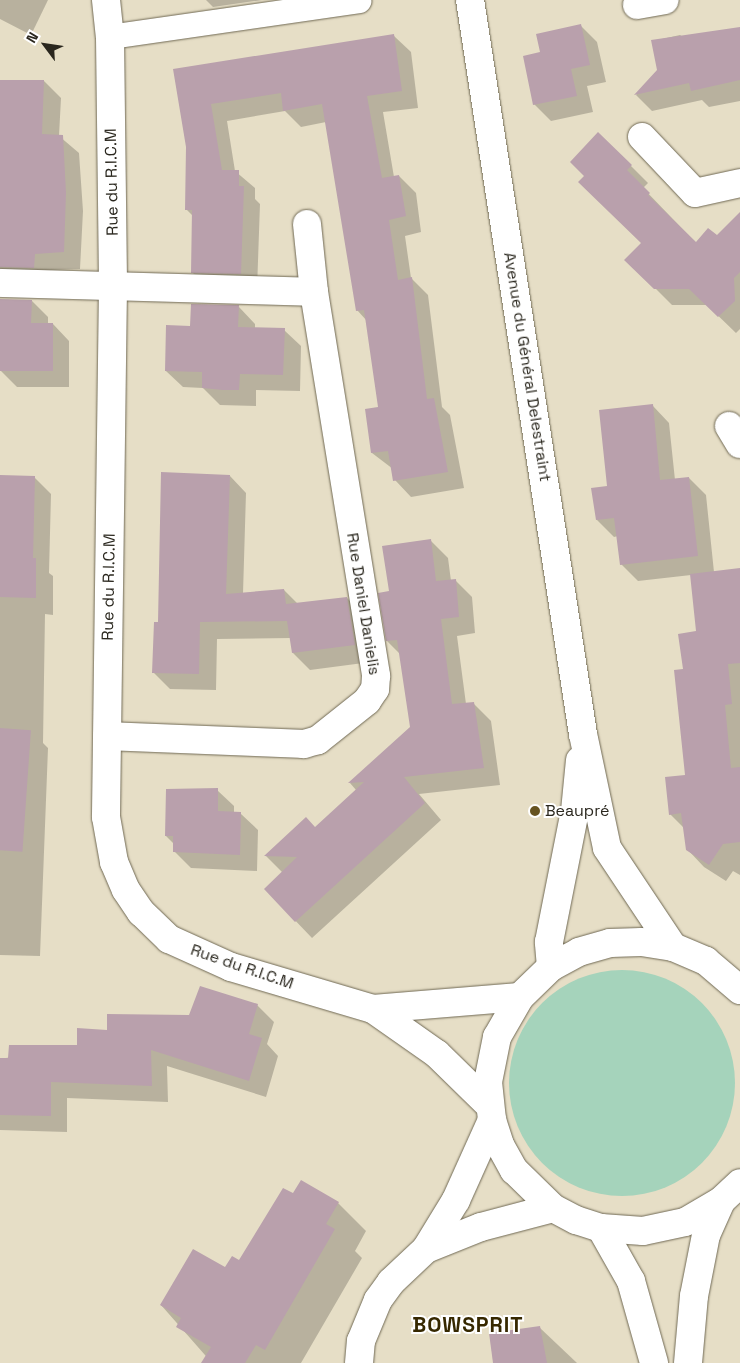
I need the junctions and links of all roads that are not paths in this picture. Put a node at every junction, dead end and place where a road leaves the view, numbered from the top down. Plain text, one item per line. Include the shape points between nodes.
1 (106, 0) edge
2 (470, 0) edge
3 (665, 0) edge
4 (359, 1) edge
5 (637, 5) dead end
6 (110, 37) junction
7 (642, 137) dead end
8 (740, 183) edge
9 (307, 224) dead end
10 (0, 283) edge
11 (113, 286) junction
12 (314, 292) junction
13 (583, 734) junction
14 (107, 736) junction
15 (673, 947) junction
16 (551, 967) junction
17 (740, 990) edge
18 (520, 997) junction
19 (373, 1009) junction
20 (491, 1112) junction
21 (730, 1192) edge
22 (553, 1208) junction
23 (601, 1228) junction
24 (426, 1249) junction
25 (359, 1363) edge
26 (654, 1363) edge
27 (688, 1363) edge

1 - 6 street, Rue du R.I.C.M
2 - 13 street, Avenue du Général Delestraint
3 - 5 street
4 - 6 lane
6 - 11 street, Rue du R.I.C.M
7 - 8 street via 695,193
9 - 12 street, Rue Daniel Danielis
10 - 11 street
11 - 12 street
11 - 14 street, Rue du R.I.C.M
12 - 14 street, Rue Daniel Danielis via 376,676 375,689 367,701 318,740 304,744
13 - 15 street, Avenue du Général Delestraint via 606,848
13 - 16 street, Avenue du Général Delestraint via 575,811 549,942
14 - 19 street, Rue du R.I.C.M via 108,836 126,890 154,927 193,952 231,967
15 - 16 street via 642,942 610,943 579,952
15 - 17 street via 706,961
16 - 18 street
18 - 19 street, Rue du R.I.C.M
18 - 20 street via 507,1016 490,1059
19 - 20 street, Rue du R.I.C.M via 437,1054
20 - 22 street via 500,1146 514,1170
20 - 24 street via 456,1200
21 - 23 street via 676,1224 643,1231
21 - 27 street via 706,1235 694,1296
22 - 23 street
22 - 24 street via 481,1227
23 - 26 street via 631,1281
24 - 25 street via 391,1282 378,1300 361,1341

